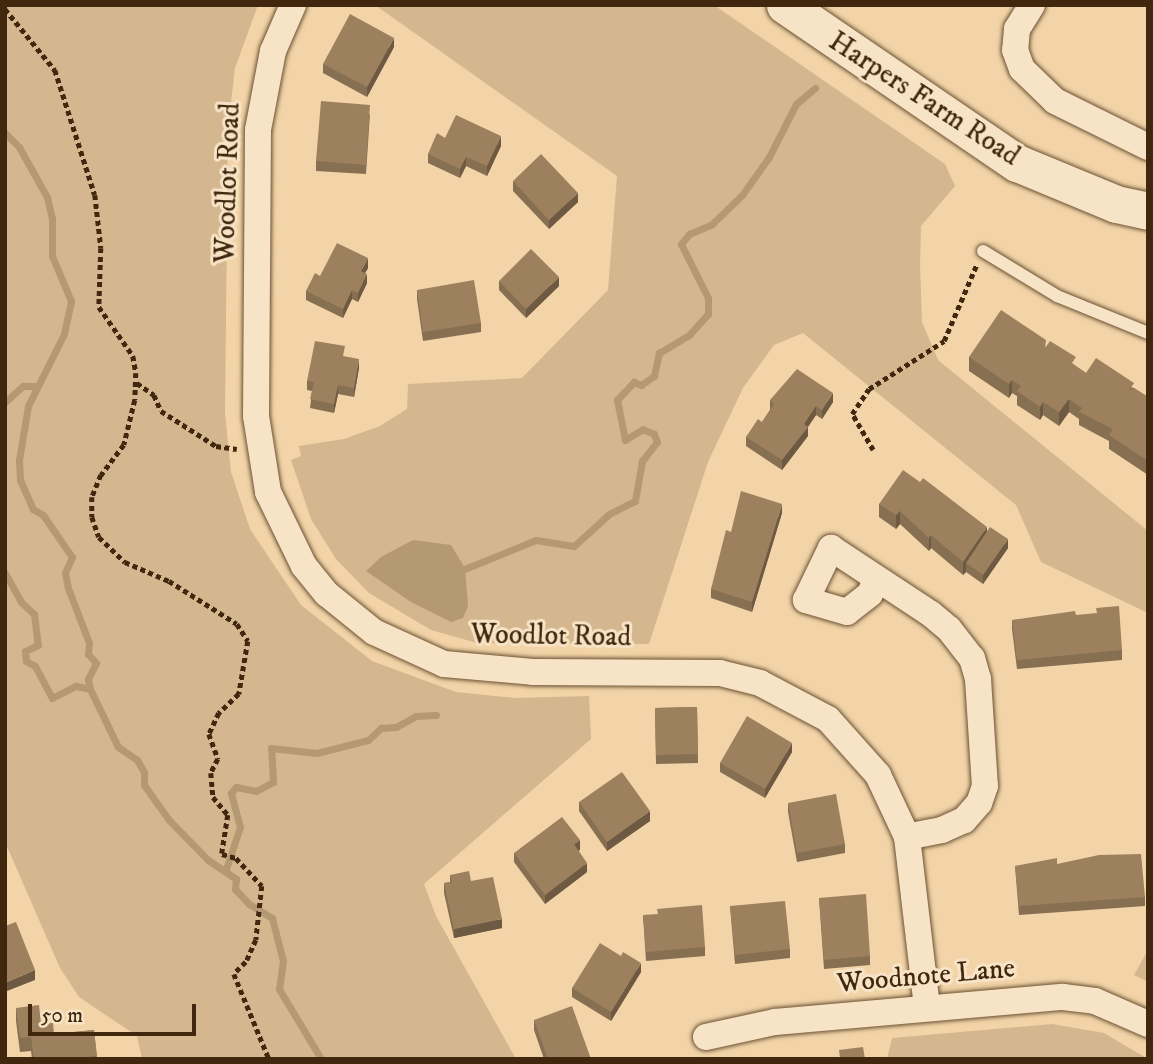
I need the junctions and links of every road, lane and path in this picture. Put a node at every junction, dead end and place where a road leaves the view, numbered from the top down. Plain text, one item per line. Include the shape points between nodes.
1 (293, 5) edge
2 (785, 5) edge
3 (1032, 5) edge
4 (5, 9) edge
5 (1148, 147) edge
6 (1148, 211) edge
7 (983, 251) joint
8 (1148, 333) edge
9 (136, 382) junction
10 (873, 450) dead end
11 (259, 452) junction
12 (876, 579) dead end
13 (907, 837) junction
14 (927, 1008) junction
15 (1148, 1024) edge
16 (706, 1037) dead end
17 (269, 1059) edge

1 - 11 street, Woodlot Road via 272,51 258,130
2 - 6 main road, Harpers Farm Road via 1017,163 1116,204
3 - 5 street via 1017,29 1015,50 1022,69 1055,101
4 - 9 path via 55,70 95,195 101,248 99,307 133,356
7 - 8 lane via 1057,296
7 - 10 path via 944,341 869,389 852,414
9 - 11 path via 154,395 162,411 216,446
9 - 17 path via 124,445 101,475 92,497 92,517 99,537 114,554 237,624 248,641 239,694 219,713 209,733 218,759 211,773 213,797 228,815 222,854 236,858 262,886 256,940 246,962 233,974
11 - 13 street, Woodlot Road via 268,492 304,566 327,594 374,632 444,664 486,670 684,670 760,683 828,719 856,747 878,775
12 - 13 street via 949,629 972,658 978,679 985,786 978,803 964,820
13 - 14 street, Woodlot Road
14 - 15 street, Woodnote Lane via 1063,996 1095,1001
14 - 16 street, Woodnote Lane via 775,1022

